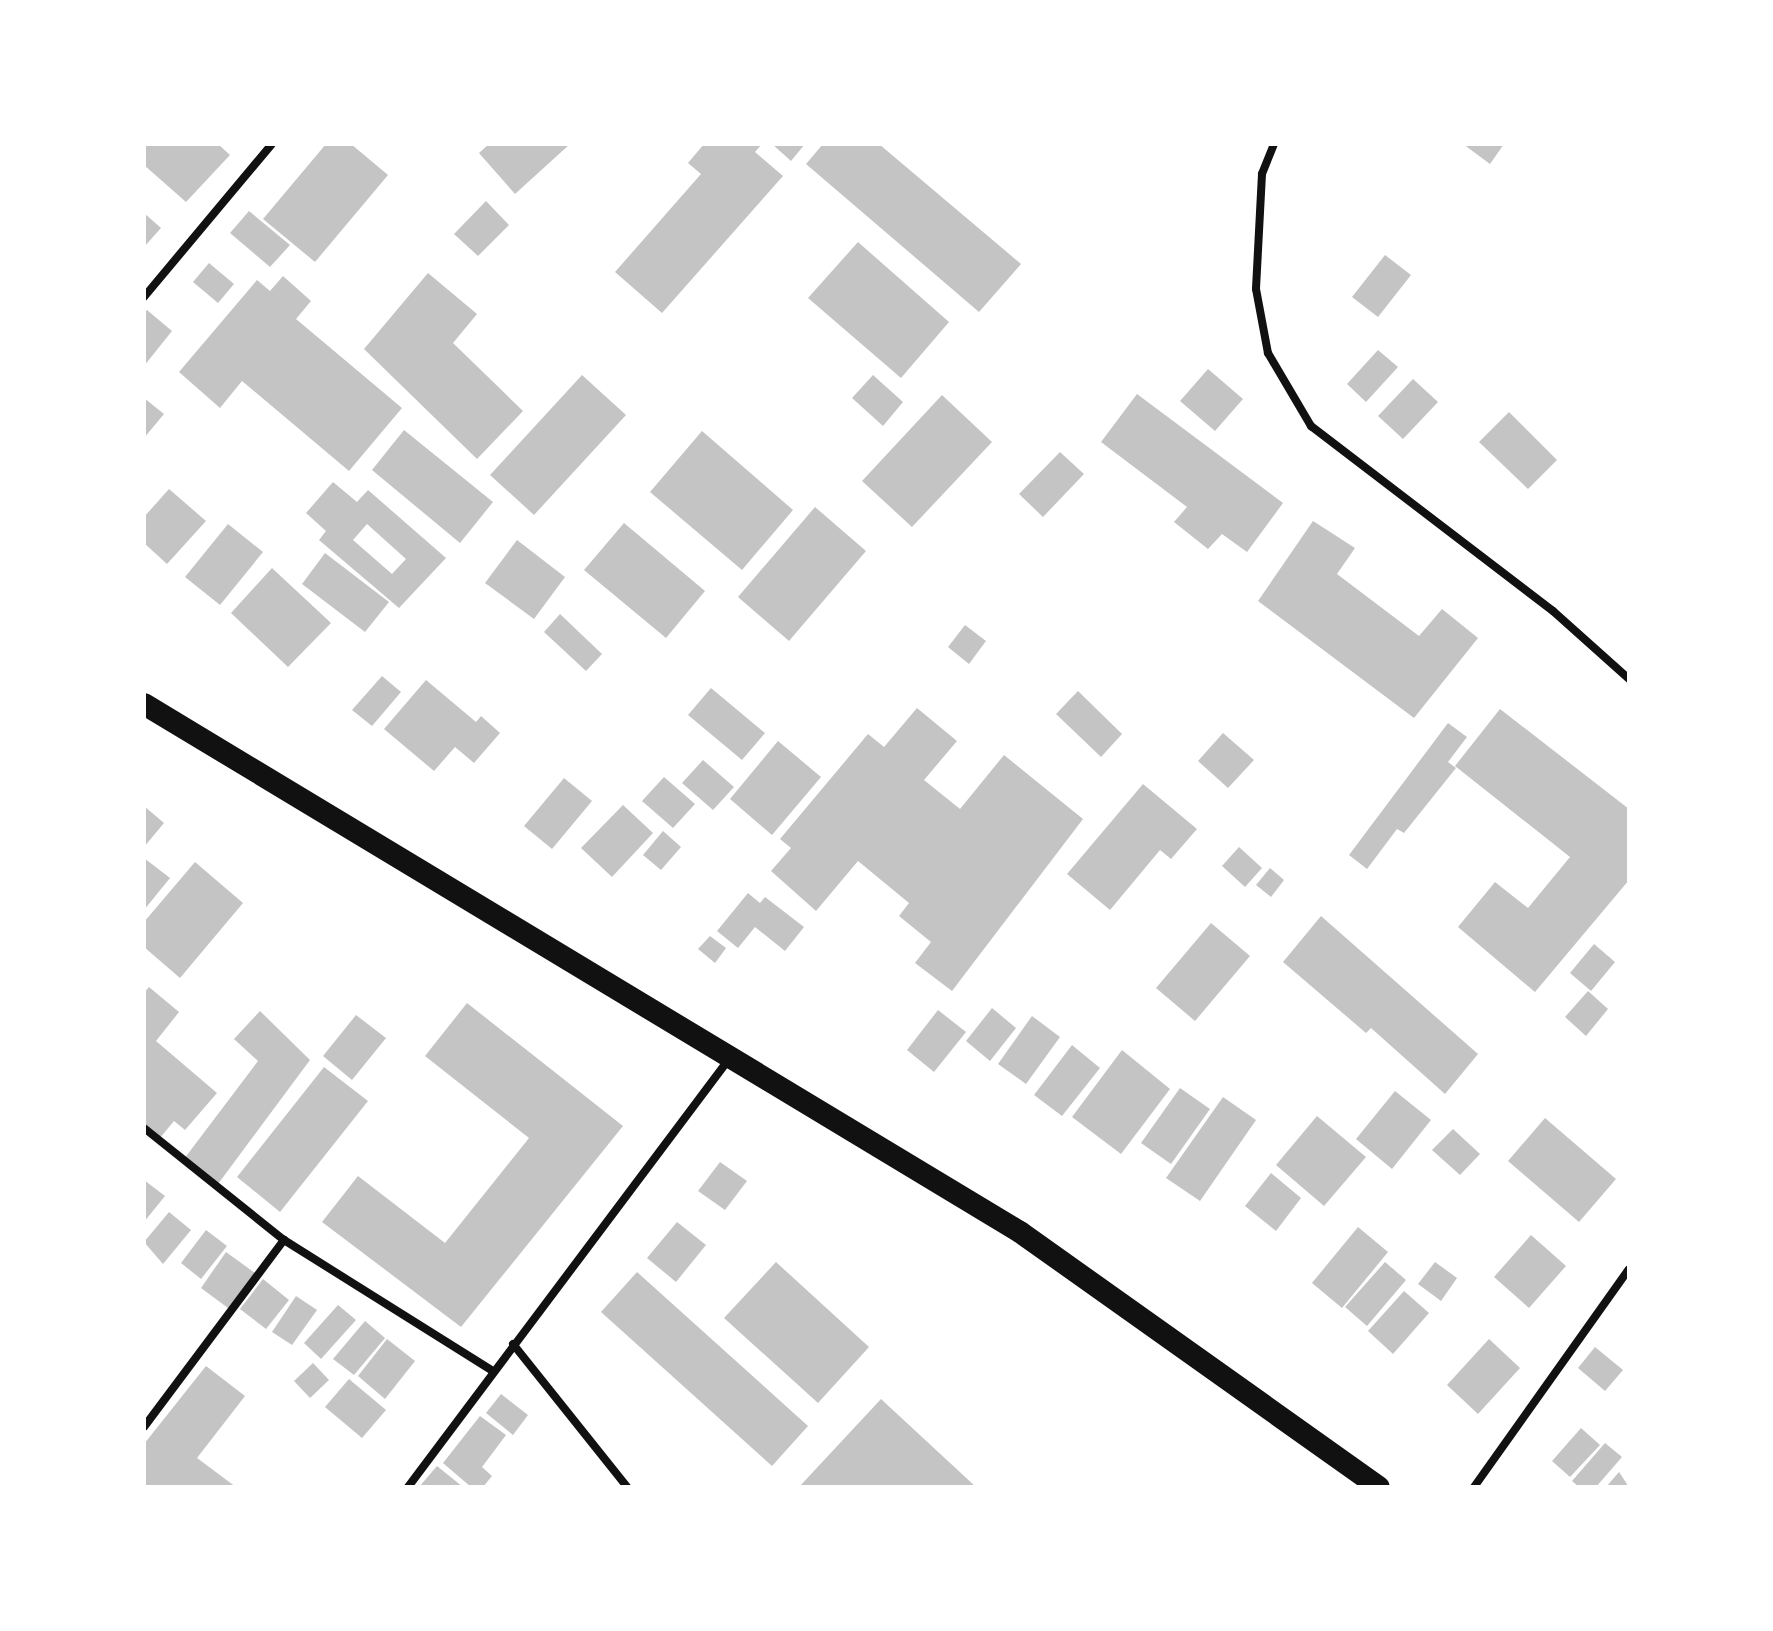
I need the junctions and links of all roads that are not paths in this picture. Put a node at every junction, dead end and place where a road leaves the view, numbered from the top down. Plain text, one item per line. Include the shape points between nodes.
1 (272, 144) edge
2 (1274, 144) edge
3 (144, 297) edge
4 (1629, 679) edge
5 (144, 704) edge
6 (732, 1055) junction
7 (144, 1128) edge
8 (284, 1240) junction
9 (1629, 1269) edge
10 (513, 1344) junction
11 (493, 1371) junction
12 (144, 1427) edge
13 (408, 1487) edge
14 (627, 1487) edge
15 (1379, 1487) edge
16 (1474, 1487) edge

1 - 3 street
2 - 4 street via 1262,174 1256,289 1268,353 1311,426 1553,611
5 - 6 highway
6 - 10 street
6 - 15 highway via 1020,1232
7 - 8 street
8 - 11 street
8 - 12 street
9 - 16 street
10 - 11 street
10 - 14 street
11 - 13 street

